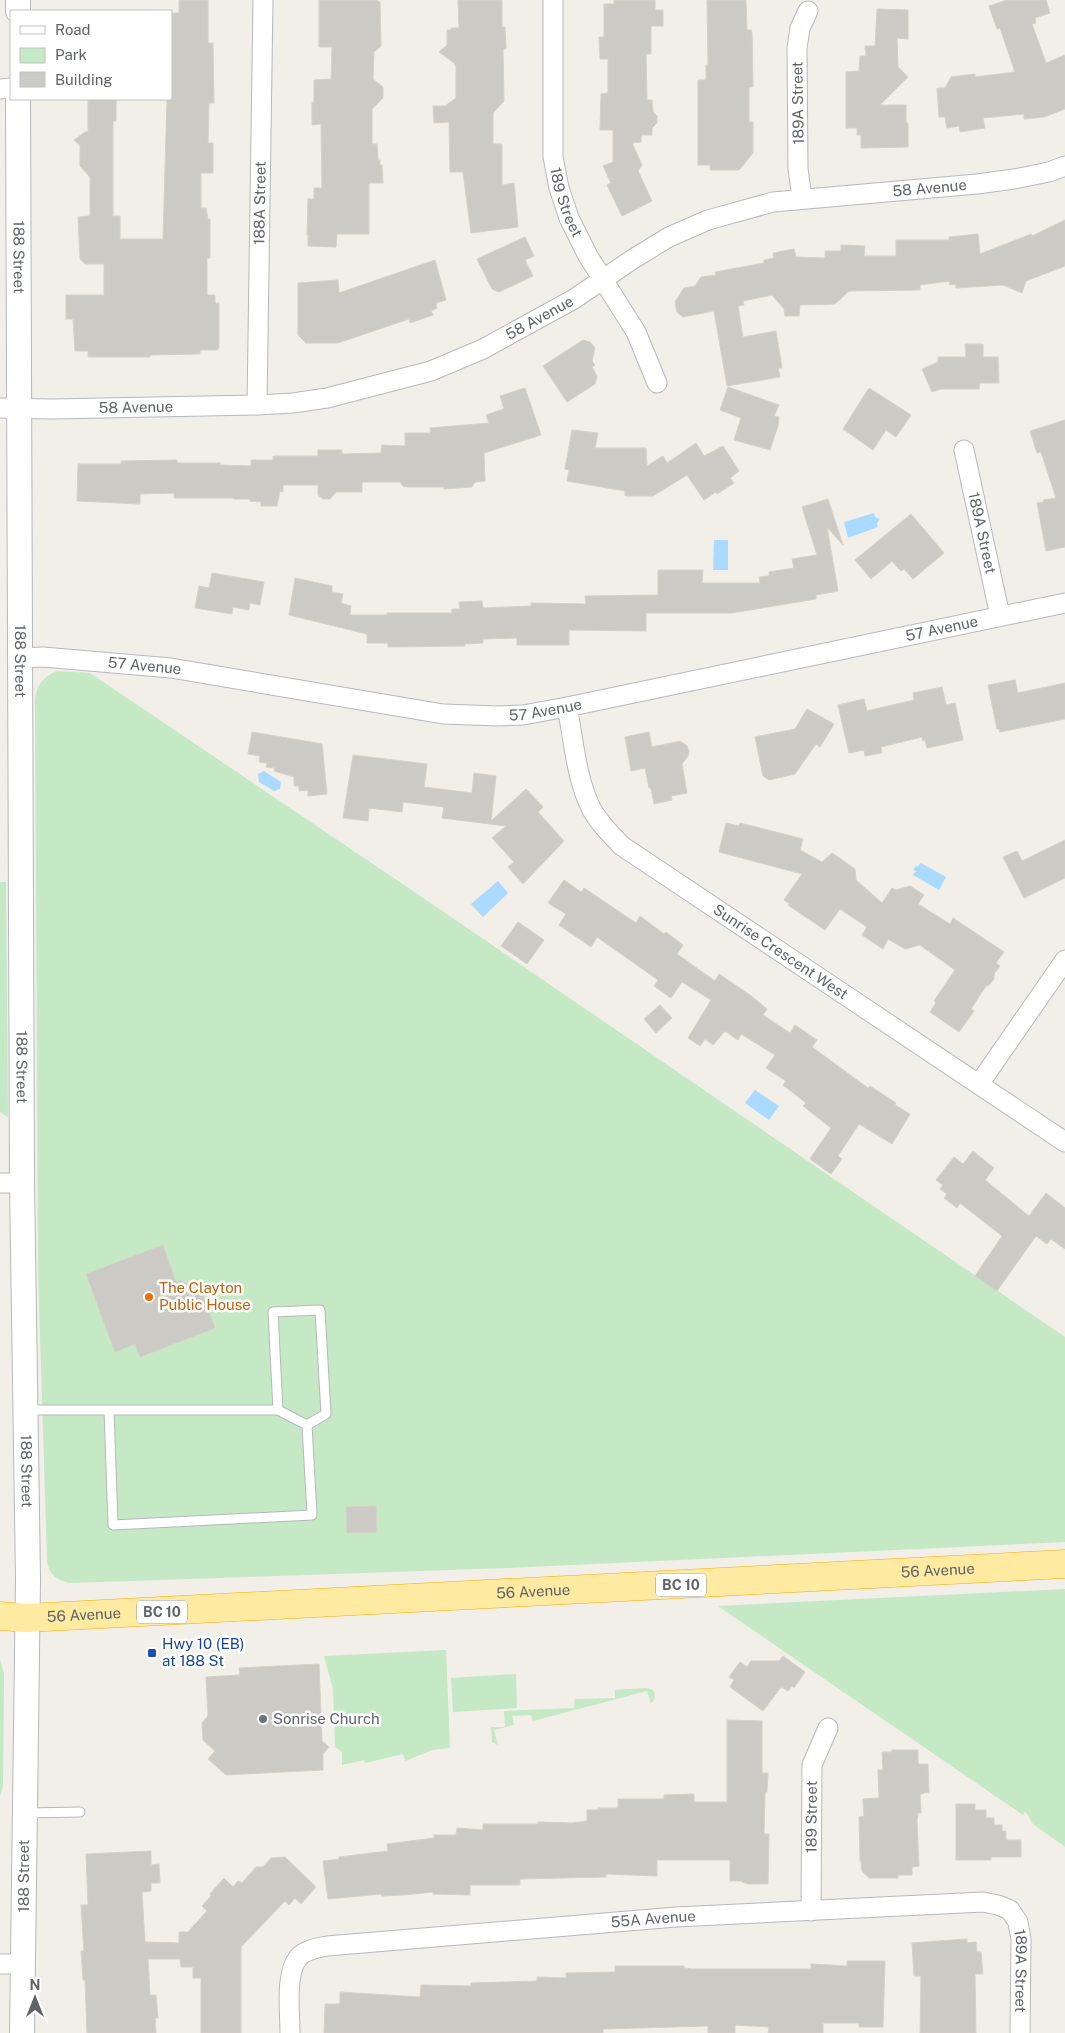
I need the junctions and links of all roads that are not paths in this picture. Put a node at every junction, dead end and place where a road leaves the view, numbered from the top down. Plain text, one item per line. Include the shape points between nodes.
1 (264, 0) edge
2 (553, 0) edge
3 (808, 10) dead end
4 (18, 100) edge
5 (1065, 166) edge
6 (802, 198) junction
7 (603, 281) junction
8 (657, 383) dead end
9 (257, 405) junction
10 (10, 408) edge
11 (964, 450) dead end
12 (1065, 603) edge
13 (1000, 616) junction
14 (20, 658) junction
15 (567, 707) junction
16 (1065, 960) edge
17 (978, 1084) junction
18 (1065, 1142) edge
19 (11, 1183) edge
20 (26, 1410) junction
21 (110, 1410) junction
22 (278, 1410) junction
23 (306, 1425) junction
24 (1065, 1564) edge
25 (0, 1616) edge
26 (27, 1618) junction
27 (828, 1728) dead end
28 (80, 1812) dead end
29 (24, 1813) junction
30 (1010, 1910) joint
31 (810, 1911) junction
32 (12, 1964) edge
33 (22, 2033) edge
34 (290, 2033) edge
35 (1020, 2033) edge

1 - 9 street, 188A Street
2 - 7 street, 189 Street via 555,172 570,218
3 - 6 street, 189A Street via 800,28 797,48 798,169
4 - 10 street, 188 Street
5 - 6 street, 58 Avenue via 1049,172 977,184
6 - 7 street, 58 Avenue via 773,202 708,220 669,238
7 - 8 street, 189 Street via 636,332
7 - 9 street, 58 Avenue via 531,324 431,371 327,398
9 - 10 street, 58 Avenue
10 - 14 street, 188 Street
11 - 13 street, 189A Street
12 - 13 street, 57 Avenue
13 - 15 street, 57 Avenue
14 - 15 street, 57 Avenue via 43,657 171,668 443,714 515,715
14 - 19 street, 188 Street
15 - 17 street, Sunrise Crescent West via 580,777 592,810 622,846
16 - 17 street
17 - 18 street, Sunrise Crescent West
19 - 20 street, 188 Street
20 - 21 lane
20 - 26 street, 188 Street
21 - 22 lane
21 - 23 lane via 114,1525 312,1515
22 - 23 lane
22 - 23 lane via 273,1312 320,1310 326,1414
24 - 26 highway, 56 Avenue / BC 10
25 - 26 highway, 56 Avenue / BC 10
26 - 29 street, 188 Street
27 - 31 street, 189 Street via 812,1766
28 - 29 lane
29 - 32 street, 188 Street
30 - 31 street, 55A Avenue via 983,1902
30 - 35 street, 189A Street via 1018,1922 1021,1939
31 - 34 street, 55A Avenue via 676,1917 327,1946 298,1958 293,1969
32 - 33 street, 188 Street

